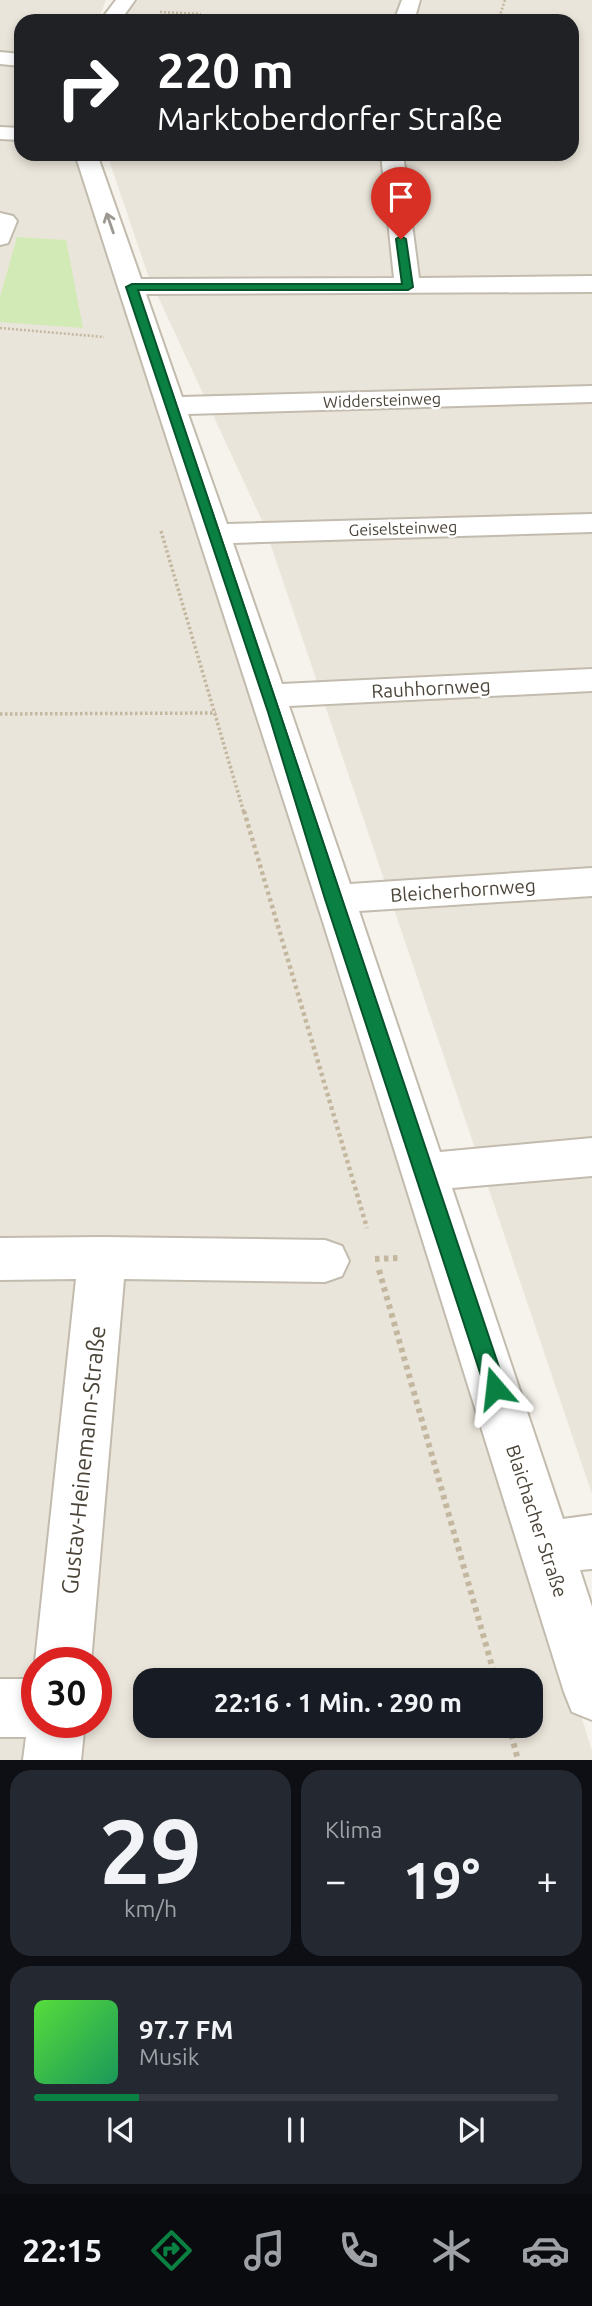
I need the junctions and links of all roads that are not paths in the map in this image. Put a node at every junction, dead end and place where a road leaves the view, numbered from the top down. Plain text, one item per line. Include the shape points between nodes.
1 (126, 0) edge
2 (115, 14) edge
3 (88, 161) edge
4 (393, 161) edge
5 (0, 220) edge
6 (0, 238) edge
7 (592, 284) edge
8 (132, 287) junction
9 (408, 287) junction
10 (592, 394) edge
11 (172, 406) junction
12 (592, 523) edge
13 (215, 534) junction
14 (592, 680) edge
15 (270, 696) junction
16 (592, 882) edge
17 (334, 899) junction
18 (592, 1157) edge
19 (425, 1172) junction
20 (102, 1258) junction
21 (0, 1259) edge
22 (326, 1261) dead end
23 (569, 1545) edge
24 (64, 1647) edge
25 (592, 1692) edge
26 (0, 1708) edge
27 (21, 1708) edge
28 (54, 1738) edge
29 (52, 1760) edge

1 - 2 street
8 -> 3 street, Blaichacher Straße
4 - 9 street
5 - 6 street via 5,221
7 - 9 street
8 - 9 street
8 - 11 street, Blaichacher Straße
10 - 11 street, Widdersteinweg
11 - 13 street, Blaichacher Straße
12 - 13 street, Geiselsteinweg
13 - 15 street, Blaichacher Straße
14 - 15 street, Rauhhornweg
15 - 17 street, Blaichacher Straße
16 - 17 street, Bleicherhornweg
17 - 19 street, Blaichacher Straße
18 - 19 street
19 - 23 street, Blaichacher Straße
20 - 21 street
20 - 22 street
20 - 24 street, Gustav-Heinemann-Straße
23 - 25 street, Blaichacher Straße
26 - 27 street
28 - 29 street

